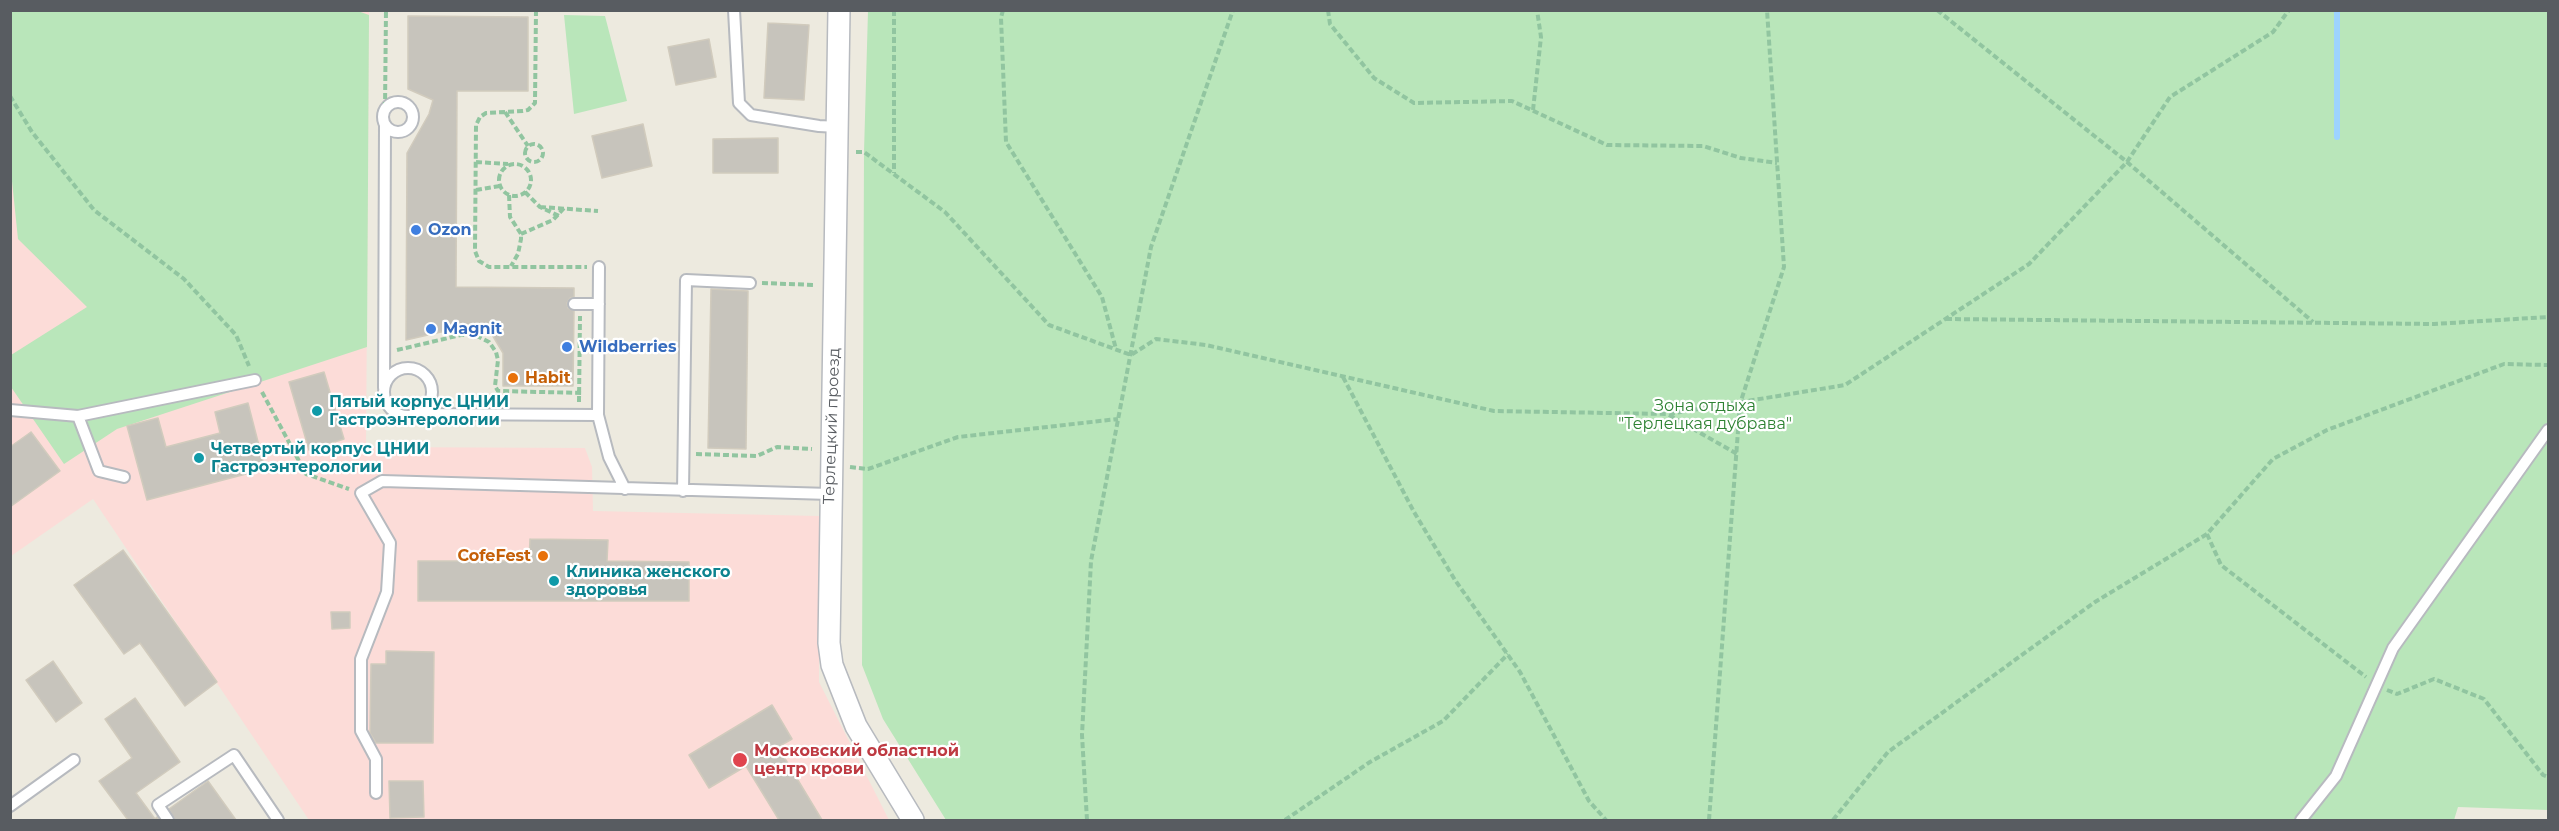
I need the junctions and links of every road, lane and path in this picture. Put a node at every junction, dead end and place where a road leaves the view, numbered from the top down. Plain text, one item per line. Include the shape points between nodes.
1 (386, 10) edge
2 (536, 10) edge
3 (734, 10) edge
4 (839, 10) edge
5 (894, 10) edge
6 (1003, 10) edge
7 (1233, 10) edge
8 (1328, 10) edge
9 (1537, 10) edge
10 (1767, 10) edge
11 (1937, 10) edge
12 (2289, 10) edge
13 (10, 96) edge
14 (385, 108) junction
15 (504, 111) junction
16 (1533, 111) junction
17 (386, 126) junction
18 (838, 127) junction
19 (528, 146) junction
20 (837, 152) junction
21 (528, 160) junction
22 (476, 162) junction
23 (2127, 162) junction
24 (1777, 163) junction
25 (510, 165) junction
26 (521, 165) junction
27 (894, 173) junction
28 (500, 186) junction
29 (476, 190) junction
30 (525, 192) junction
31 (509, 195) junction
32 (540, 207) junction
33 (565, 207) junction
34 (598, 211) dead end
35 (559, 216) junction
36 (521, 234) junction
37 (510, 267) junction
38 (574, 267) dead end
39 (599, 267) dead end
40 (750, 283) joint
41 (836, 285) junction
42 (577, 304) joint
43 (599, 304) junction
44 (2548, 317) edge
45 (1944, 319) junction
46 (2313, 322) junction
47 (1117, 350) junction
48 (384, 353) junction
49 (1131, 355) junction
50 (2548, 365) edge
51 (1343, 376) junction
52 (255, 380) junction
53 (384, 388) junction
54 (579, 393) junction
55 (598, 393) junction
56 (1740, 404) junction
57 (10, 410) edge
58 (419, 414) junction
59 (1668, 414) junction
60 (579, 415) junction
61 (598, 415) junction
62 (78, 416) junction
63 (1118, 419) junction
64 (2548, 430) edge
65 (816, 449) dead end
66 (683, 453) junction
67 (1737, 454) junction
68 (848, 460) dead end
69 (124, 477) dead end
70 (626, 489) junction
71 (683, 491) junction
72 (361, 493) junction
73 (830, 494) junction
74 (1508, 654) junction
75 (74, 760) dead end
76 (376, 793) dead end
77 (10, 806) edge
78 (168, 820) edge
79 (278, 820) edge
80 (913, 820) edge
81 (1087, 820) edge
82 (1285, 820) edge
83 (1606, 820) edge
84 (1709, 820) edge
85 (1833, 820) edge
86 (2301, 820) edge

1 - 14 path
2 - 15 path via 535,103 528,110
3 - 18 lane via 739,103 751,115
4 - 18 street, Терлецкий проезд
5 - 27 path
6 - 47 path via 1006,142 1102,297
7 - 49 path via 1151,247
8 - 16 path via 1330,24 1374,78 1414,103 1512,101
9 - 16 path via 1541,37
10 - 24 path
11 - 23 path
12 - 23 path via 2272,32 2170,97
13 - 52 path via 32,132 94,210 184,279 236,335
14 - 17 lane via 382,117
14 - 17 lane via 394,102 404,102 412,109 414,119 409,128 399,132
15 - 19 path
15 - 22 path via 486,112 477,121
16 - 24 path via 1607,145 1703,146 1741,158
17 - 48 lane
18 - 20 street, Терлецкий проезд
19 - 21 path
19 - 21 path via 538,144 544,152 536,162
20 - 27 path via 864,152
20 - 41 street, Терлецкий проезд
21 - 26 path
22 - 25 path
22 - 29 path
23 - 45 path via 2029,264
23 - 46 path
24 - 56 path via 1785,267
25 - 26 path
25 - 28 path via 502,171
26 - 30 path via 532,180
27 - 47 path via 945,212 1049,325
28 - 29 path
28 - 31 path
29 - 37 path via 477,257 489,267
30 - 31 path
30 - 32 path
31 - 36 path via 510,217
32 - 33 path
32 - 35 path
33 - 34 path
33 - 35 path
35 - 36 path
36 - 37 path via 518,254
37 - 38 path
39 - 43 lane
40 - 41 path
40 - 66 lane via 686,280
41 - 73 street, Терлецкий проезд
42 - 43 lane
42 - 54 path
43 - 55 lane
44 - 46 path via 2434,324
45 - 46 path
45 - 56 path via 1845,385
47 - 49 path
48 - 53 lane
48 - 54 path via 475,335 489,342 496,352 498,391
49 - 51 path via 1156,339 1206,345
49 - 63 path
50 - 85 path via 2504,364 2327,430 2272,459 2207,534 2095,602 1888,752
51 - 59 path via 1494,411
51 - 74 path via 1455,580
52 - 62 lane
52 - 72 path via 306,474
53 - 58 lane via 386,403 397,414
53 - 58 lane via 393,373 401,369 418,370 430,383 432,392
54 - 55 path
54 - 60 path
55 - 61 lane
56 - 59 path
56 - 67 path
57 - 62 lane
58 - 60 lane
59 - 67 path
60 - 61 lane
61 - 70 lane via 609,457
62 - 69 lane via 99,471
63 - 68 path via 958,437 868,469 852,469
63 - 81 path via 1091,561 1082,735
64 - 86 lane via 2393,648 2336,776
65 - 66 path via 777,447 757,456
66 - 71 lane
67 - 84 path
70 - 71 lane
70 - 72 lane via 382,481
71 - 73 lane
72 - 76 lane via 390,543 387,592 361,659 361,731 376,759
73 - 80 street, Терлецкий проезд via 832,665 856,726
74 - 82 path via 1443,721 1370,762
74 - 83 path via 1589,801
75 - 77 lane
78 - 79 lane via 158,805 234,756

